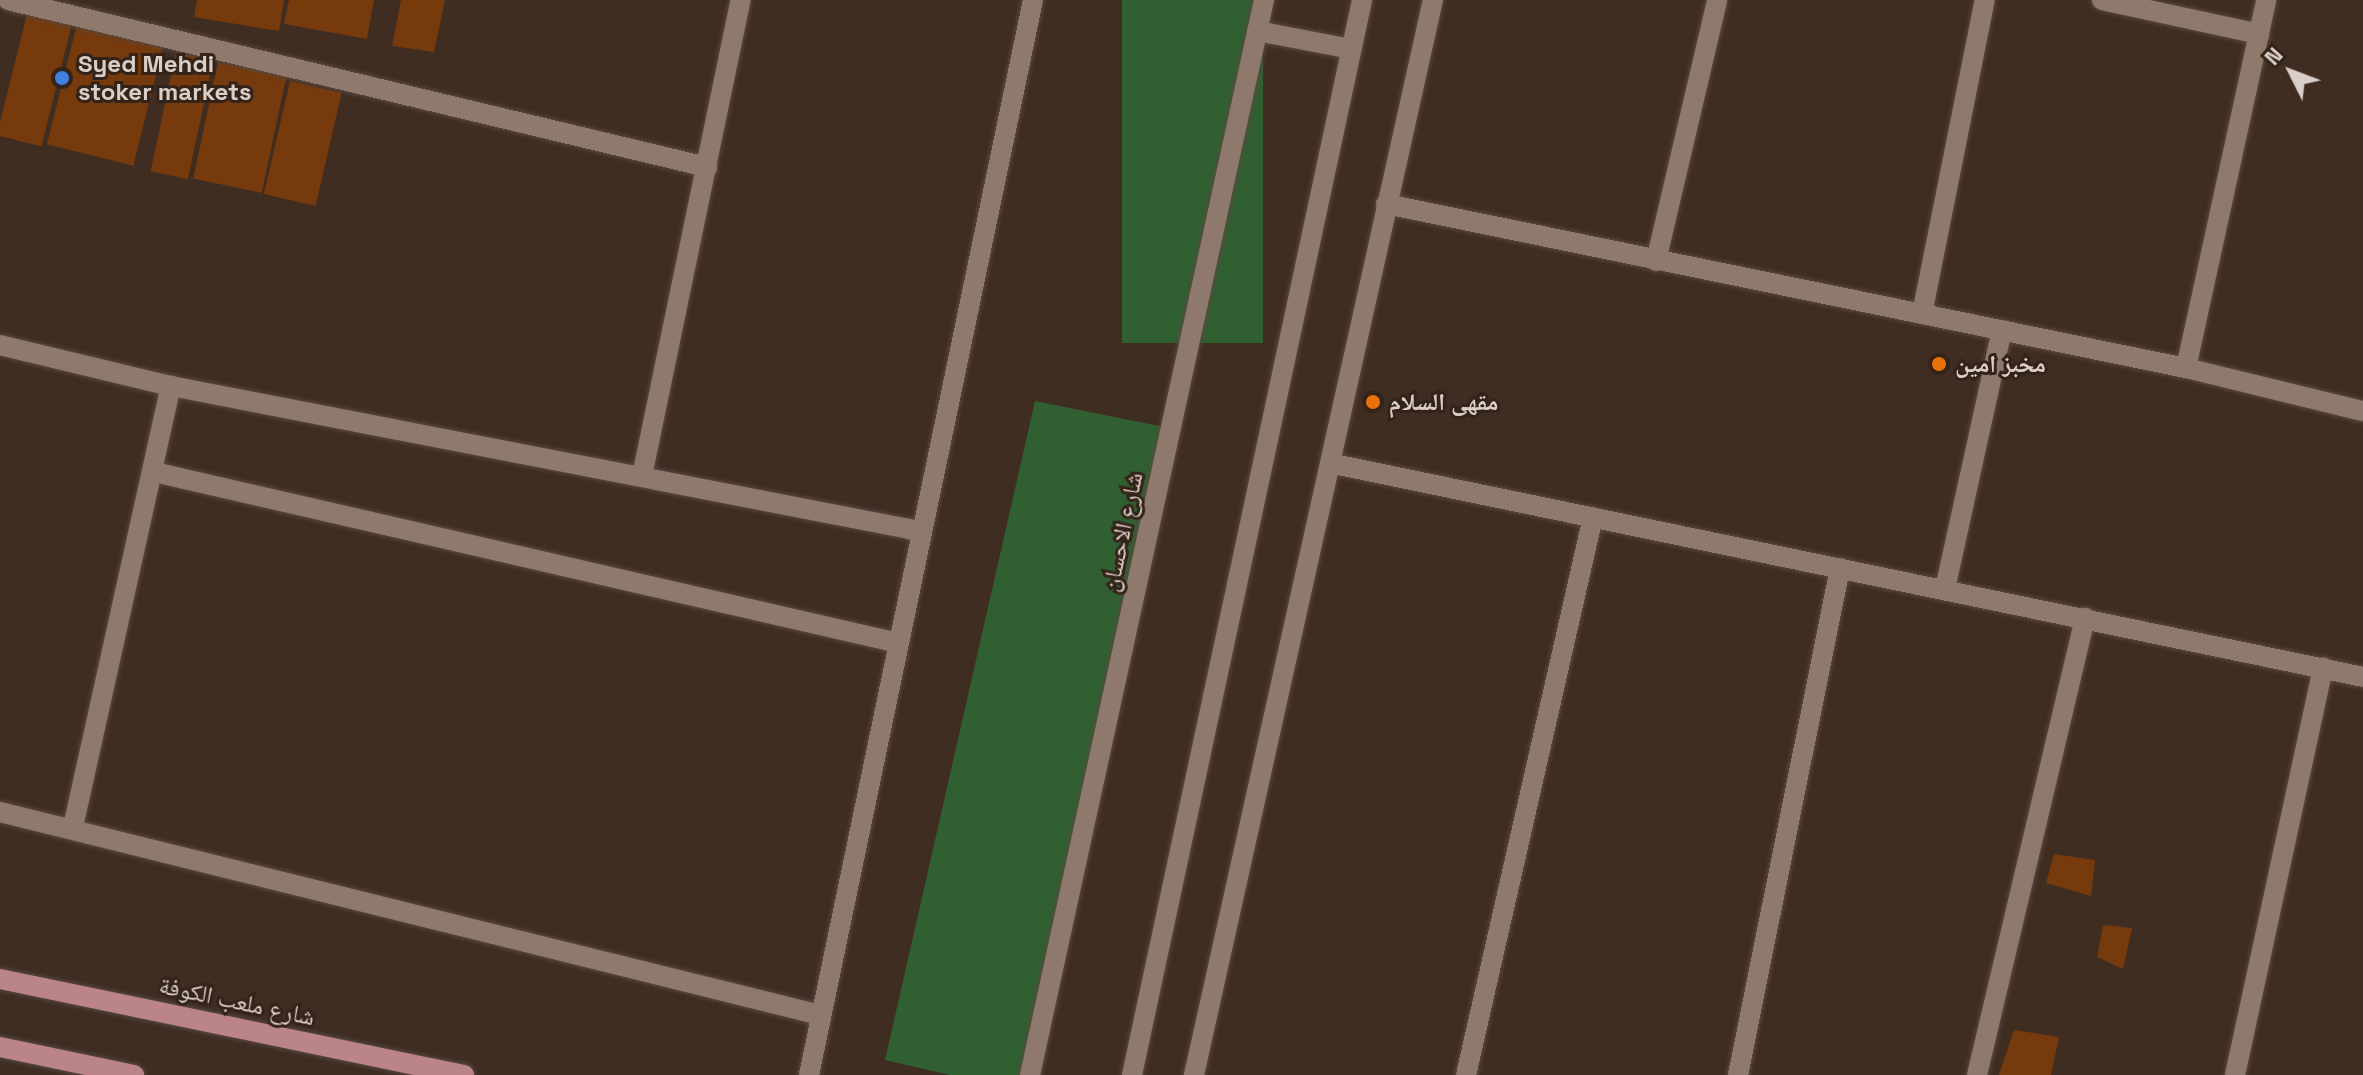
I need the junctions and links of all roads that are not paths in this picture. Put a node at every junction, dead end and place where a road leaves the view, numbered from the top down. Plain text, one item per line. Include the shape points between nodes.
1 (8, 0) edge
2 (741, 0) edge
3 (1033, 0) edge
4 (1264, 0) edge
5 (1362, 0) edge
6 (1433, 0) edge
7 (1717, 0) edge
8 (1985, 0) edge
9 (2102, 0) edge
10 (2266, 0) edge
11 (1257, 31) junction
12 (2259, 34) junction
13 (1351, 49) junction
14 (707, 167) junction
15 (1386, 204) junction
16 (1656, 261) junction
17 (1922, 314) junction
18 (2002, 330) junction
19 (0, 345) edge
20 (2186, 368) junction
21 (171, 386) junction
22 (2363, 411) edge
23 (1334, 464) junction
24 (154, 472) junction
25 (642, 476) junction
26 (1593, 517) junction
27 (920, 531) junction
28 (1840, 568) junction
29 (1945, 589) junction
30 (2085, 618) junction
31 (898, 643) junction
32 (2323, 667) junction
33 (2363, 677) edge
34 (0, 812) edge
35 (73, 827) junction
36 (0, 979) edge
37 (820, 1015) junction
38 (0, 1047) edge
39 (134, 1075) edge
40 (464, 1075) edge
41 (809, 1075) edge
42 (1030, 1075) edge
43 (1132, 1075) edge
44 (1194, 1075) edge
45 (1466, 1075) edge
46 (1738, 1075) edge
47 (1977, 1075) edge
48 (2235, 1075) edge

1 - 14 street
2 - 14 street
3 - 27 street
4 - 11 street, شارع الاحسان
5 - 13 street
6 - 15 street
7 - 16 street
8 - 17 street
9 - 12 street
10 - 12 street
11 - 13 street
11 - 42 street, شارع الاحسان
12 - 20 street
13 - 43 street
14 - 25 street
15 - 16 street
15 - 23 street
16 - 17 street
17 - 18 street
18 - 20 street
18 - 29 street
19 - 21 street
20 - 22 street
21 - 24 street
21 - 25 street
23 - 26 street
23 - 44 street
24 - 31 street
24 - 35 street
25 - 27 street
26 - 28 street
26 - 45 street
27 - 31 street
28 - 29 street
28 - 46 street
29 - 30 street
30 - 32 street
30 - 47 street
31 - 37 street
32 - 33 street
32 - 48 street
34 - 35 street
35 - 37 street
36 - 40 main road, شارع ملعب الكوفة
37 - 41 street
38 - 39 main road

